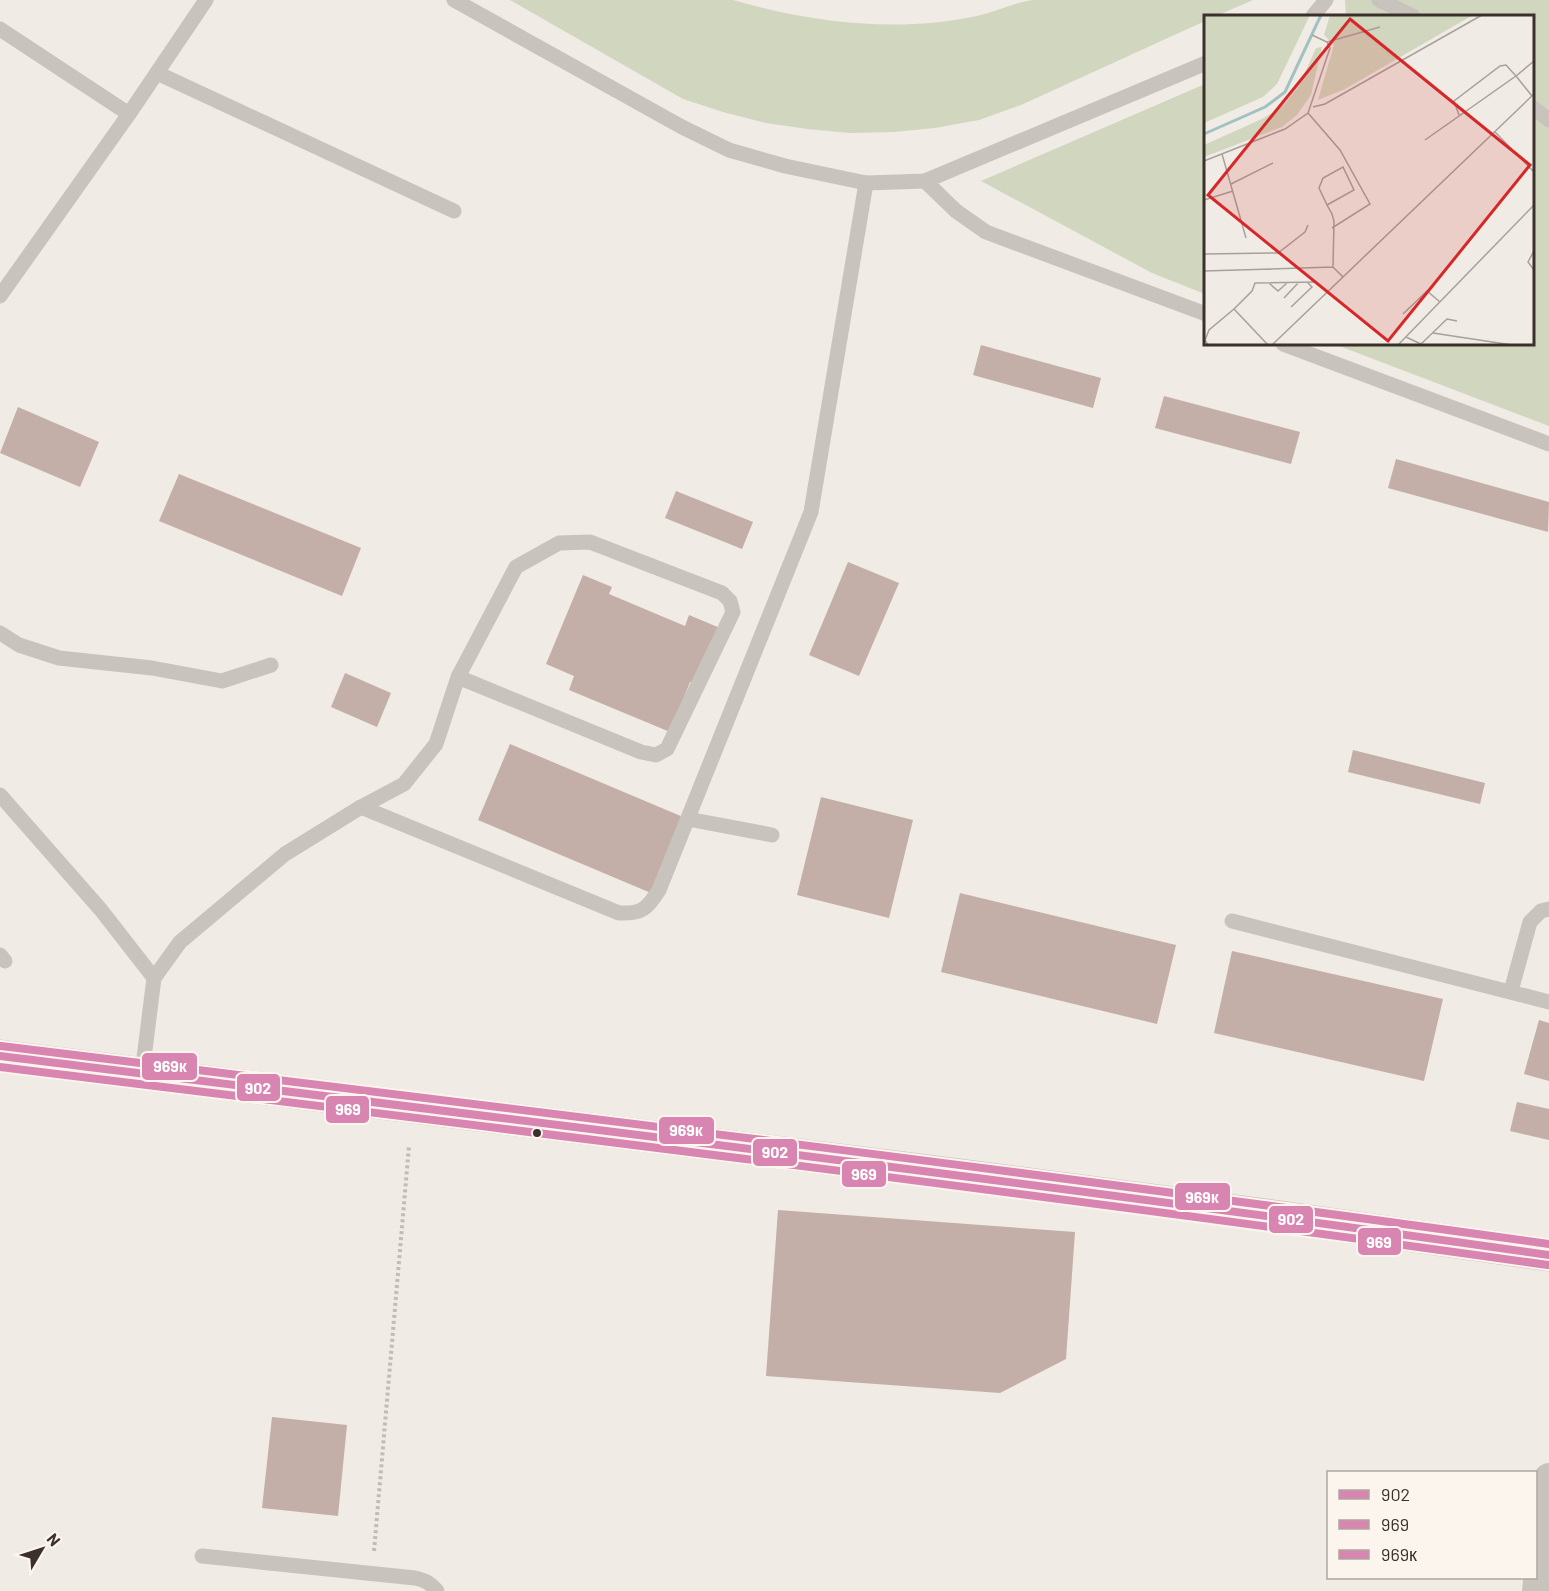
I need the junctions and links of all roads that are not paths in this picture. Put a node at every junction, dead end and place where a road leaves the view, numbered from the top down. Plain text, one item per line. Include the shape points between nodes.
1 (206, 0) edge
2 (454, 0) edge
3 (1326, 0) edge
4 (1379, 0) edge
5 (1314, 15) edge
6 (1411, 15) edge
7 (0, 29) edge
8 (1204, 64) edge
9 (157, 73) junction
10 (1534, 108) edge
11 (129, 114) junction
12 (1549, 120) edge
13 (926, 181) junction
14 (866, 183) junction
15 (454, 211) dead end
16 (0, 296) edge
17 (1204, 313) edge
18 (1286, 345) edge
19 (1549, 444) edge
20 (0, 633) edge
21 (271, 665) dead end
22 (458, 677) junction
23 (0, 795) edge
24 (361, 807) junction
25 (687, 819) junction
26 (772, 835) dead end
27 (1549, 909) edge
28 (1232, 921) dead end
29 (154, 978) junction
30 (1511, 991) junction
31 (1549, 1002) edge
32 (0, 1056) edge
33 (142, 1074) junction
34 (1549, 1255) edge
35 (1549, 1478) edge
36 (202, 1556) dead end
37 (437, 1591) edge
38 (1537, 1591) edge

1 - 9 lane
2 - 14 lane via 729,150
3 - 5 lane
4 - 6 lane
7 - 11 lane
8 - 13 lane
9 - 11 lane
9 - 15 lane
10 - 12 lane
11 - 16 lane
13 - 14 lane
13 - 17 lane via 956,211 986,232
14 - 25 lane via 811,512
18 - 19 lane
20 - 21 lane via 19,645 59,658 152,668 222,681
22 - 22 lane via 656,755 667,749 733,612 722,593 590,542 559,543 516,567
22 - 24 lane via 436,744 404,784
23 - 29 lane via 101,910
24 - 25 lane via 619,912 633,913 649,906 659,890
24 - 29 lane via 285,854 204,920 180,942
25 - 26 lane
27 - 30 lane via 1530,922
28 - 30 lane
29 - 33 lane
30 - 31 lane
32 - 33 street
33 - 34 street via 929,1171
35 - 38 street
36 - 37 lane via 423,1579

